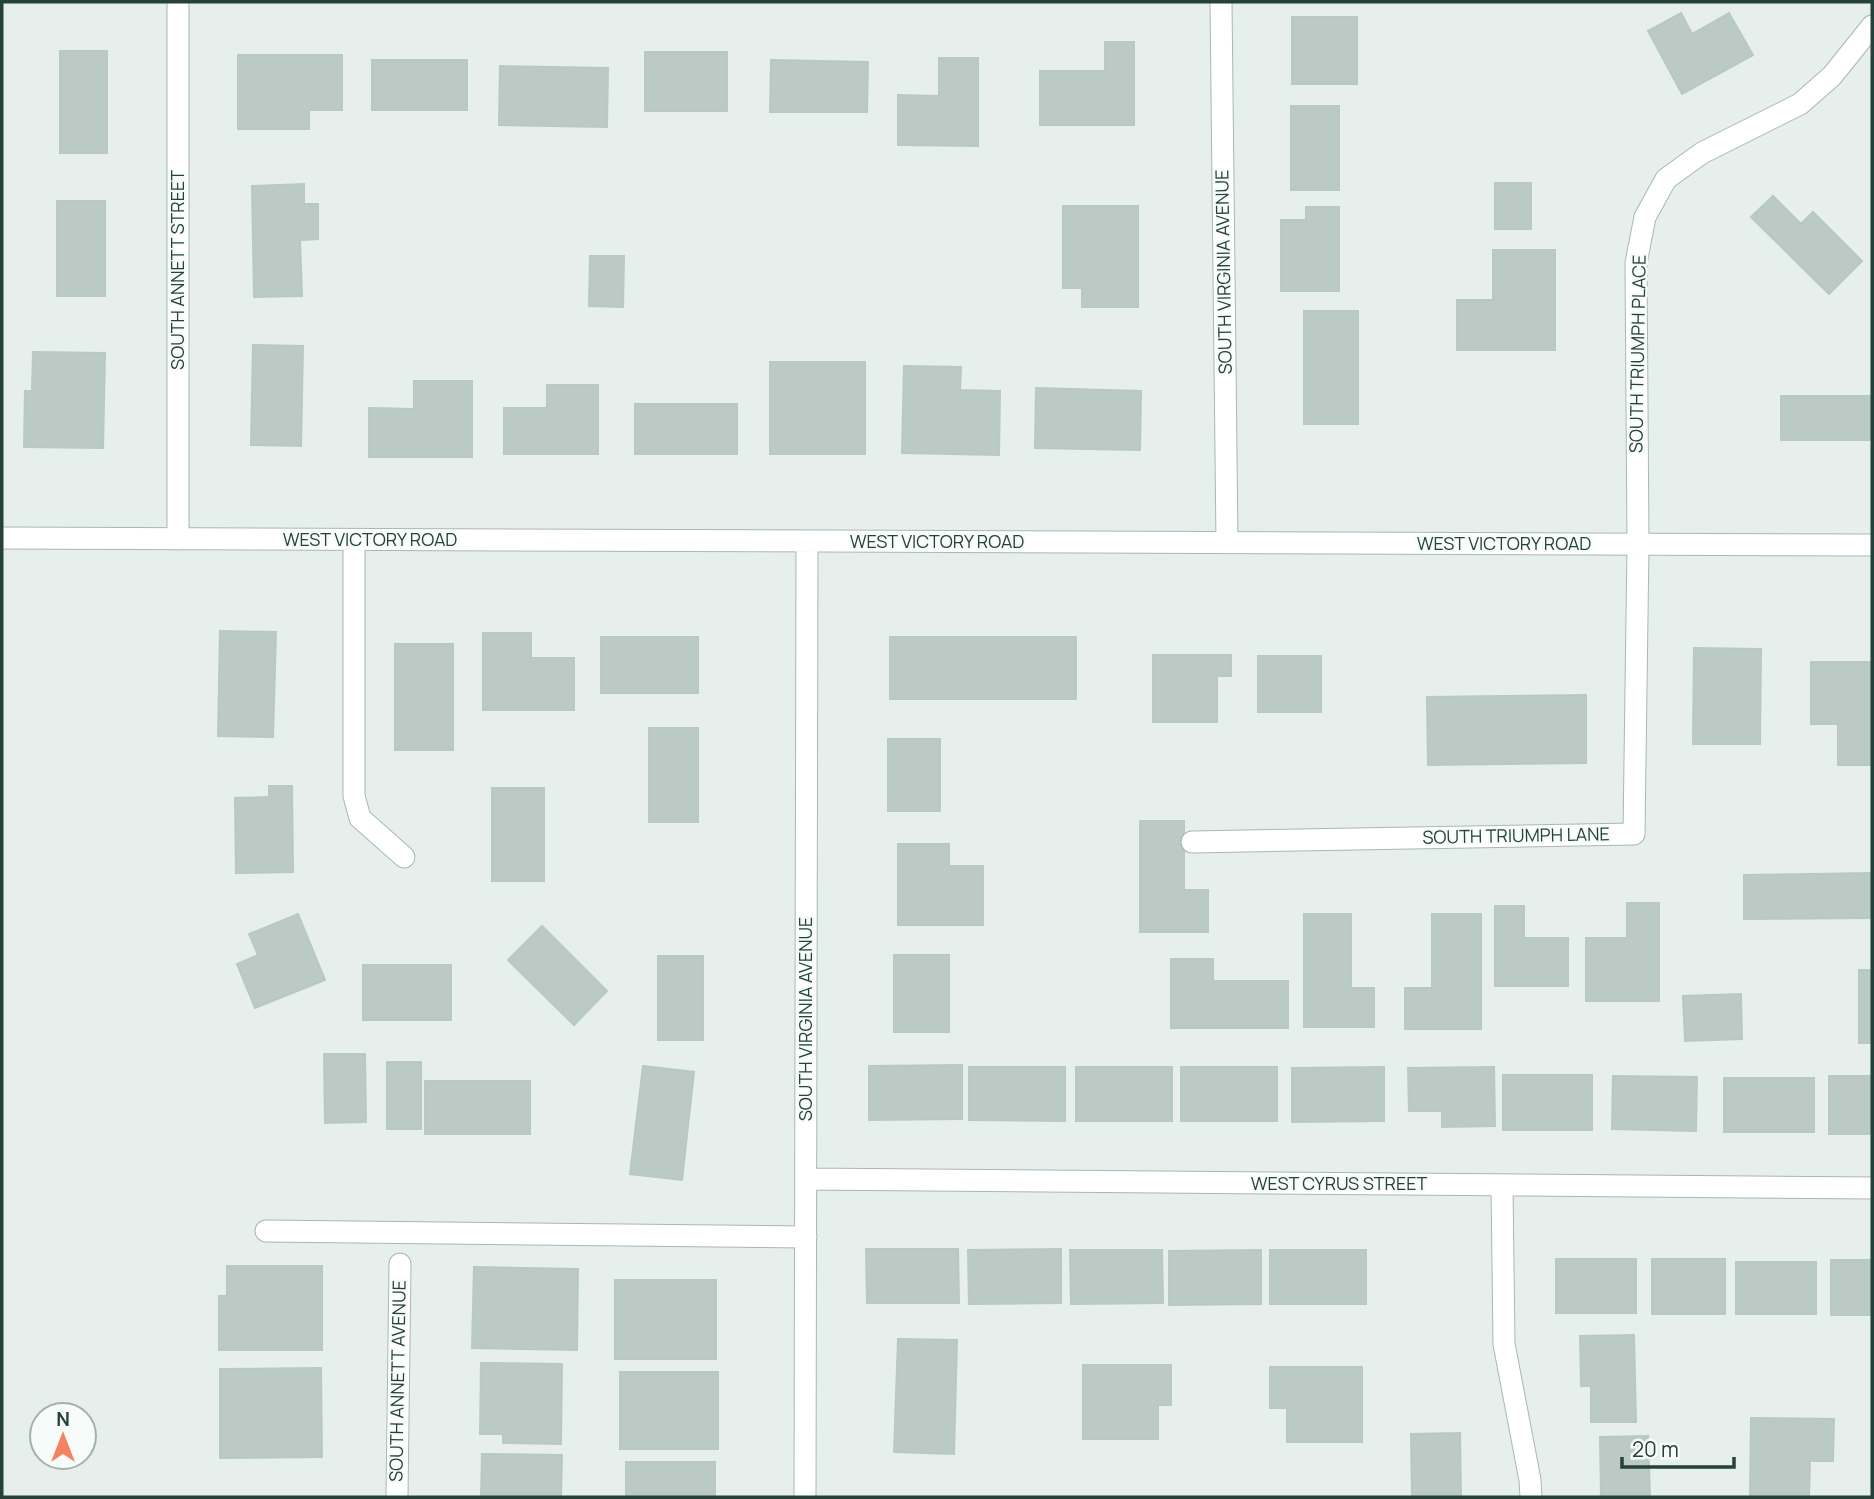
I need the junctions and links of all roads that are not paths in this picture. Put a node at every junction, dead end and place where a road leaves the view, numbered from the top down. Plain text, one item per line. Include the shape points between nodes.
1 (178, 2) edge
2 (1222, 2) edge
3 (1872, 26) edge
4 (2, 538) edge
5 (177, 539) junction
6 (354, 540) junction
7 (807, 542) junction
8 (1227, 543) junction
9 (1638, 544) junction
10 (1872, 545) edge
11 (1192, 842) dead end
12 (404, 857) dead end
13 (806, 1179) junction
14 (1502, 1185) junction
15 (1872, 1188) edge
16 (267, 1231) dead end
17 (806, 1237) junction
18 (400, 1264) dead end
19 (397, 1497) edge
20 (805, 1497) edge
21 (1531, 1497) edge

1 - 5 street, SOUTH ANNETT STREET
2 - 8 street, SOUTH VIRGINIA AVENUE
3 - 9 street, SOUTH TRIUMPH PLACE via 1832,76 1800,104 1702,153 1666,179 1645,217 1636,263
4 - 5 street, WEST VICTORY ROAD
5 - 6 street, WEST VICTORY ROAD
6 - 7 street, WEST VICTORY ROAD
6 - 12 street via 354,796 360,818
7 - 8 street, WEST VICTORY ROAD
7 - 13 street, SOUTH VIRGINIA AVENUE
8 - 9 street, WEST VICTORY ROAD
9 - 10 street, WEST VICTORY ROAD
9 - 11 street, SOUTH TRIUMPH LANE via 1634,834
13 - 14 street, WEST CYRUS STREET
13 - 17 street, SOUTH VIRGINIA AVENUE
14 - 15 street, WEST CYRUS STREET
14 - 21 street via 1504,1344
16 - 17 street
17 - 20 street, SOUTH VIRGINIA AVENUE
18 - 19 street, SOUTH ANNETT AVENUE

